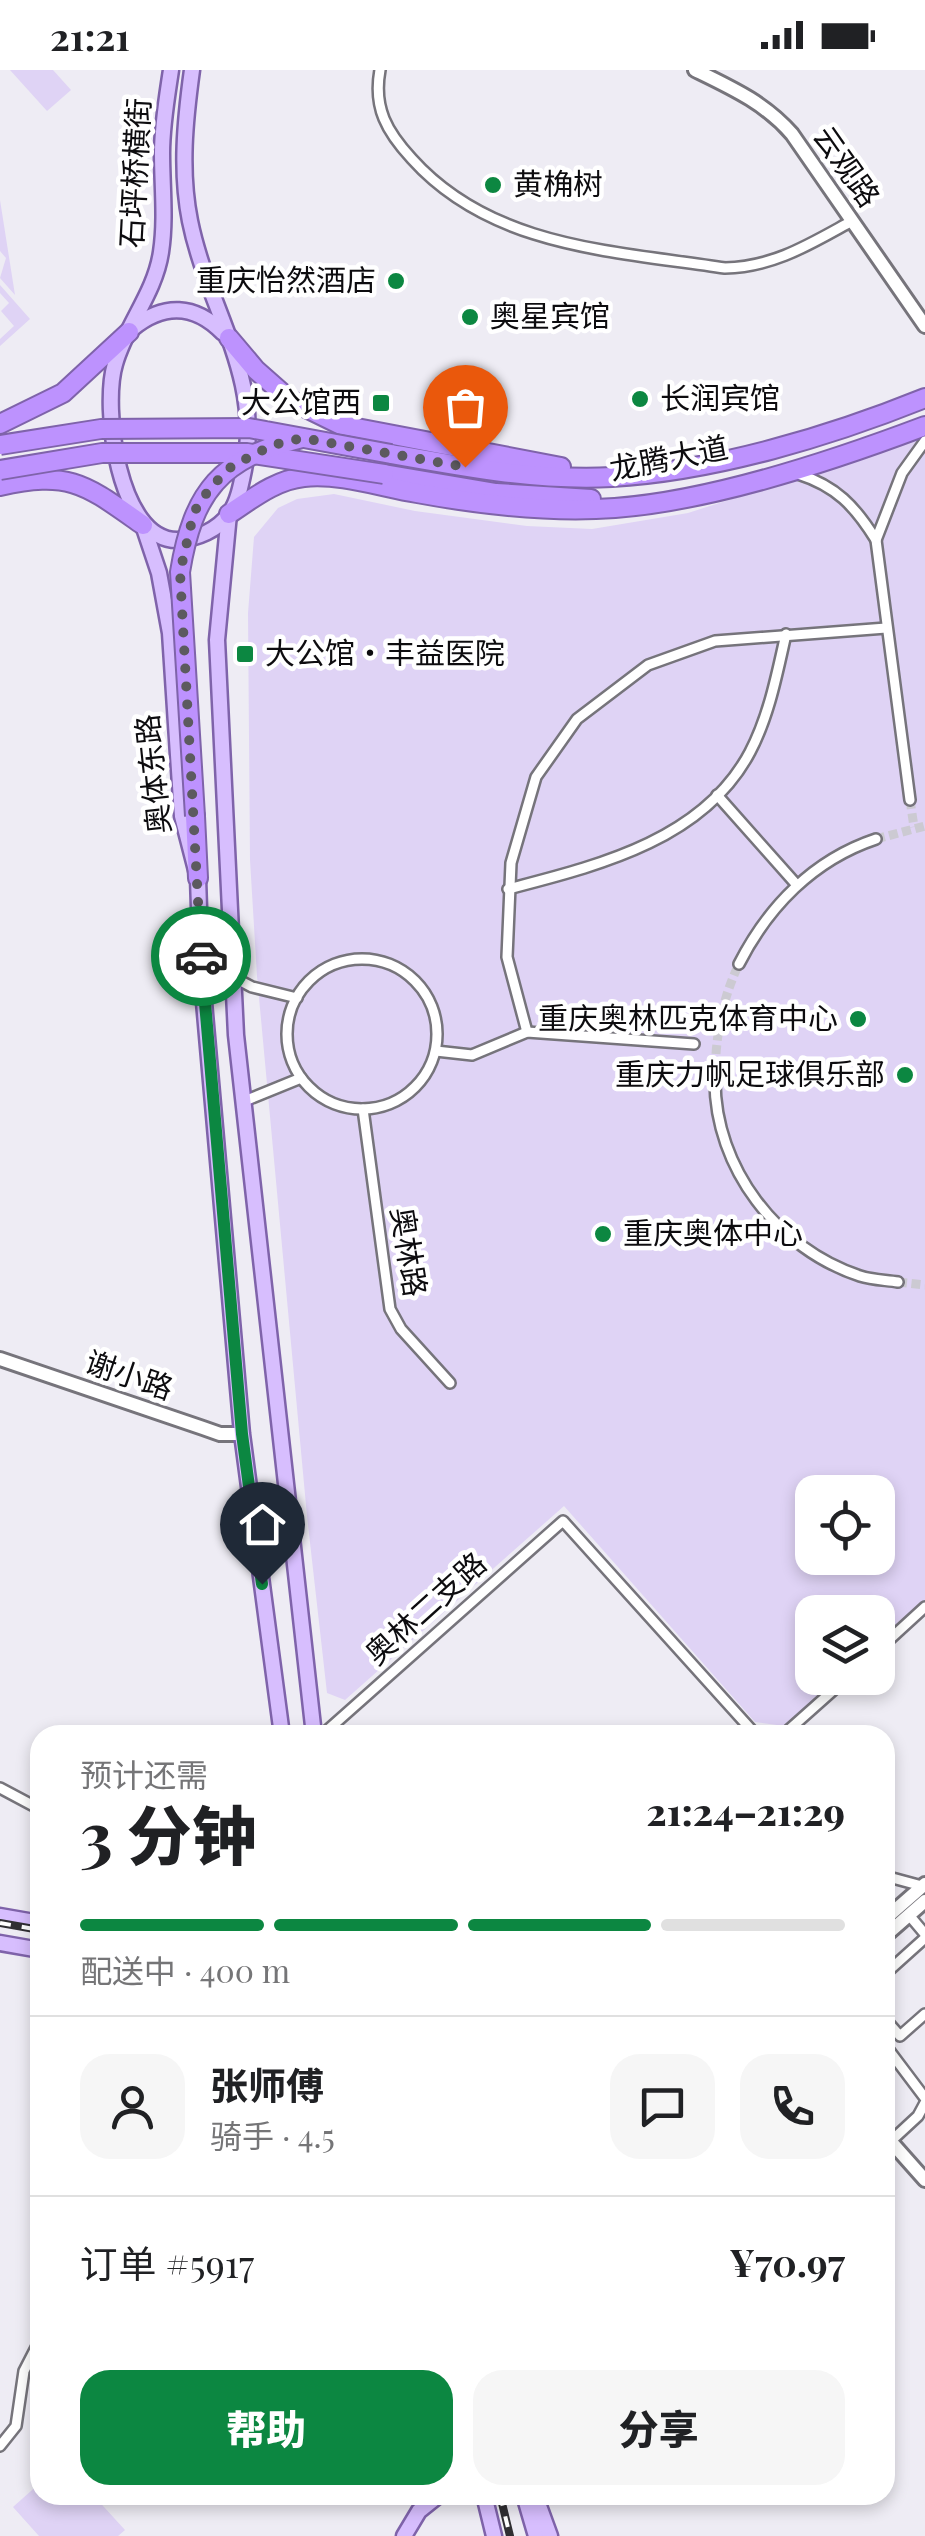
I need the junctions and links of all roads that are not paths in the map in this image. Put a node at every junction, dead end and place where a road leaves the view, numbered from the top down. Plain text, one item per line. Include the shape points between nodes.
1 (171, 70) edge
2 (192, 70) edge
3 (380, 70) edge
4 (695, 70) edge
5 (852, 221) junction
6 (925, 326) edge
7 (129, 332) junction
8 (229, 338) junction
9 (925, 398) edge
10 (925, 416) edge
11 (0, 424) edge
12 (925, 426) edge
13 (302, 438) junction
14 (925, 441) edge
15 (0, 445) edge
16 (755, 469) junction
17 (0, 470) edge
18 (787, 471) junction
19 (611, 477) junction
20 (0, 486) edge
21 (229, 514) junction
22 (143, 525) junction
23 (876, 540) junction
24 (886, 628) junction
25 (786, 634) junction
26 (718, 795) junction
27 (910, 800) tunnel mouth
28 (876, 840) tunnel mouth
29 (198, 878) junction
30 (796, 884) junction
31 (508, 889) junction
32 (739, 964) tunnel mouth
33 (233, 977) junction
34 (297, 998) junction
35 (528, 1032) junction
36 (694, 1044) dead end
37 (436, 1051) junction
38 (301, 1078) junction
39 (715, 1081) tunnel mouth
40 (242, 1102) junction
41 (363, 1109) junction
42 (898, 1282) tunnel mouth
43 (0, 1359) edge
44 (450, 1383) dead end
45 (242, 1434) junction
46 (925, 1607) edge
47 (895, 1634) edge
48 (827, 1695) edge
49 (281, 1725) edge
50 (313, 1725) edge
51 (333, 1725) edge
52 (747, 1725) edge
53 (794, 1725) edge
54 (0, 1788) edge
55 (30, 1805) edge
56 (895, 1878) edge
57 (924, 1885) edge
58 (925, 1901) edge
59 (895, 1910) edge
60 (909, 1915) junction
61 (0, 1916) edge
62 (30, 1921) edge
63 (895, 1927) edge
64 (925, 1936) edge
65 (0, 1943) edge
66 (30, 1948) edge
67 (895, 1964) edge
68 (925, 2014) edge
69 (895, 2030) edge
70 (895, 2058) edge
71 (925, 2101) edge
72 (895, 2133) edge
73 (895, 2146) edge
74 (925, 2180) edge
75 (30, 2359) edge
76 (0, 2446) edge
77 (426, 2505) edge
78 (486, 2505) edge
79 (523, 2505) edge
80 (525, 2505) edge
81 (539, 2505) edge
82 (493, 2533) edge
83 (404, 2536) edge
84 (526, 2536) edge
85 (536, 2536) edge
86 (550, 2536) edge

1 - 7 main road, 石坪桥横街 via 161,256
2 - 8 main road, 石坪桥横街 via 186,194 196,246
3 - 5 street via 383,121 422,171 490,218 548,241 754,267
4 - 5 street, 云观路 via 773,112
5 - 6 street, 云观路
7 - 8 main road via 168,309 189,310
7 - 11 highway via 63,393
7 - 22 main road via 114,366 113,433 124,486
8 - 19 highway via 290,400 341,425
8 - 21 main road via 247,390 249,432
9 - 19 highway, 龙腾大道 via 688,468
10 - 16 highway, 龙腾大道
12 - 18 highway
13 - 15 highway, 龙腾大道, bridge via 249,428 101,429
13 - 19 highway, 龙腾大道, bridge via 502,474
13 - 29 highway, bridge via 232,466 194,512 185,539 180,572
14 - 23 street via 902,473
16 - 17 highway, 龙腾大道, bridge via 613,501 496,493 247,453 102,453
16 - 18 street
18 - 21 highway via 695,496 562,510 302,477
18 - 23 street via 838,491
20 - 22 highway via 64,479
21 - 22 main road via 195,538 160,538
21 - 33 main road via 217,640
22 - 29 main road, 奥体东路 via 170,633 182,816
23 - 24 street
24 - 25 street
24 - 27 street
25 - 26 street via 749,754
25 - 31 street via 715,641 648,665 577,718 536,777
26 - 30 street
26 - 31 street via 657,841 600,866
28 - 30 street via 850,848
29 - 45 main road, 奥体东路
30 - 32 street via 754,934
31 - 35 street via 507,958
33 - 34 street
33 - 40 main road
34 - 37 street via 323,970 346,960 396,966 431,1002
34 - 38 street via 287,1033
35 - 36 street
35 - 37 street via 472,1055
37 - 41 street via 410,1093
38 - 40 street
38 - 41 street via 328,1100
39 - 42 street via 715,1111 736,1172 771,1220 814,1255 861,1277
40 - 50 main road
41 - 44 street, 奥林路 via 390,1308
43 - 45 street, 谢小路 via 220,1434
45 - 49 main road, 奥体东路
46 - 47 street
48 - 53 street
51 - 52 street, 奥林二支路 via 564,1521
54 - 55 street
56 - 57 street
57 - 59 street
58 - 60 street
60 - 63 street
60 - 64 street
61 - 62 main road
64 - 67 street
65 - 66 main road
68 - 69 street via 900,2036
70 - 71 street
71 - 72 street via 918,2116
73 - 74 street
75 - 76 street via 16,2426
77 - 83 main road
78 - 82 main road
79 - 84 main road
80 - 85 main road
81 - 86 main road

